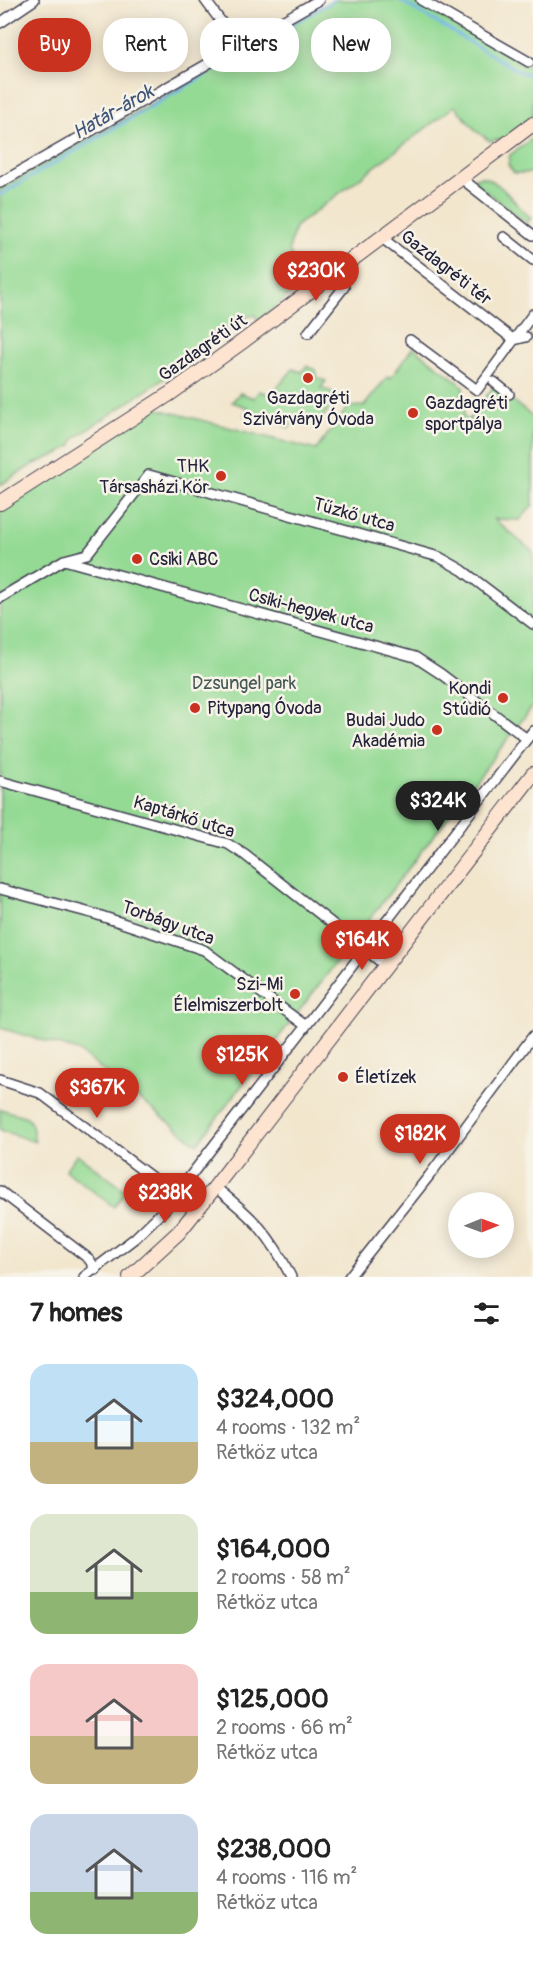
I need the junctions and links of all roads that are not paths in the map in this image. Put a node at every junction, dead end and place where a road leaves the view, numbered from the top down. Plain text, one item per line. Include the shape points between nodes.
1 (34, 0) edge
2 (205, 0) edge
3 (319, 0) edge
4 (421, 0) edge
5 (218, 18) edge
6 (288, 18) edge
7 (0, 22) edge
8 (529, 62) dead end
9 (200, 68) edge
10 (533, 124) edge
11 (461, 178) junction
12 (0, 183) edge
13 (533, 235) edge
14 (504, 237) dead end
15 (382, 238) junction
16 (533, 260) edge
17 (344, 287) dead end
18 (533, 314) edge
19 (308, 333) dead end
20 (526, 337) dead end
21 (410, 340) dead end
22 (514, 340) junction
23 (494, 382) dead end
24 (509, 394) dead end
25 (0, 503) edge
26 (64, 560) junction
27 (0, 598) edge
28 (533, 624) edge
29 (533, 731) edge
30 (526, 739) junction
31 (533, 774) edge
32 (0, 781) edge
33 (0, 889) edge
34 (365, 949) junction
35 (386, 966) junction
36 (306, 1026) junction
37 (533, 1036) edge
38 (0, 1080) edge
39 (215, 1187) junction
40 (0, 1191) edge
41 (175, 1195) junction
42 (96, 1270) junction
43 (84, 1277) edge
44 (130, 1277) edge
45 (291, 1277) edge
46 (349, 1277) edge

1 - 7 street
2 - 5 street
3 - 6 street
4 - 8 street
9 - 12 street
10 - 11 street, Gazdagréti út
11 - 13 street
11 - 15 street, Gazdagréti út
14 - 16 street
15 - 22 street, Gazdagréti tér
15 - 25 street, Gazdagréti út via 171,393
17 - 19 street
18 - 22 street
20 - 22 street
21 - 22 street via 477,390
23 - 24 street
26 - 27 street
26 - 28 street, Tűzkő utca via 87,554 148,475 439,557
26 - 30 street, Csiki-hegyek utca via 415,657
29 - 30 street
30 - 34 street
31 - 35 street
32 - 34 street, Kaptárkő utca via 228,844
33 - 36 street, Torbágy utca via 204,950
34 - 35 street, Kaptárkő utca
34 - 36 street
35 - 39 street
36 - 41 street
37 - 46 street
38 - 41 street via 40,1093
39 - 44 street via 179,1232
39 - 45 street via 256,1221 271,1239
40 - 42 street via 89,1259
41 - 42 street via 135,1238
42 - 43 street

